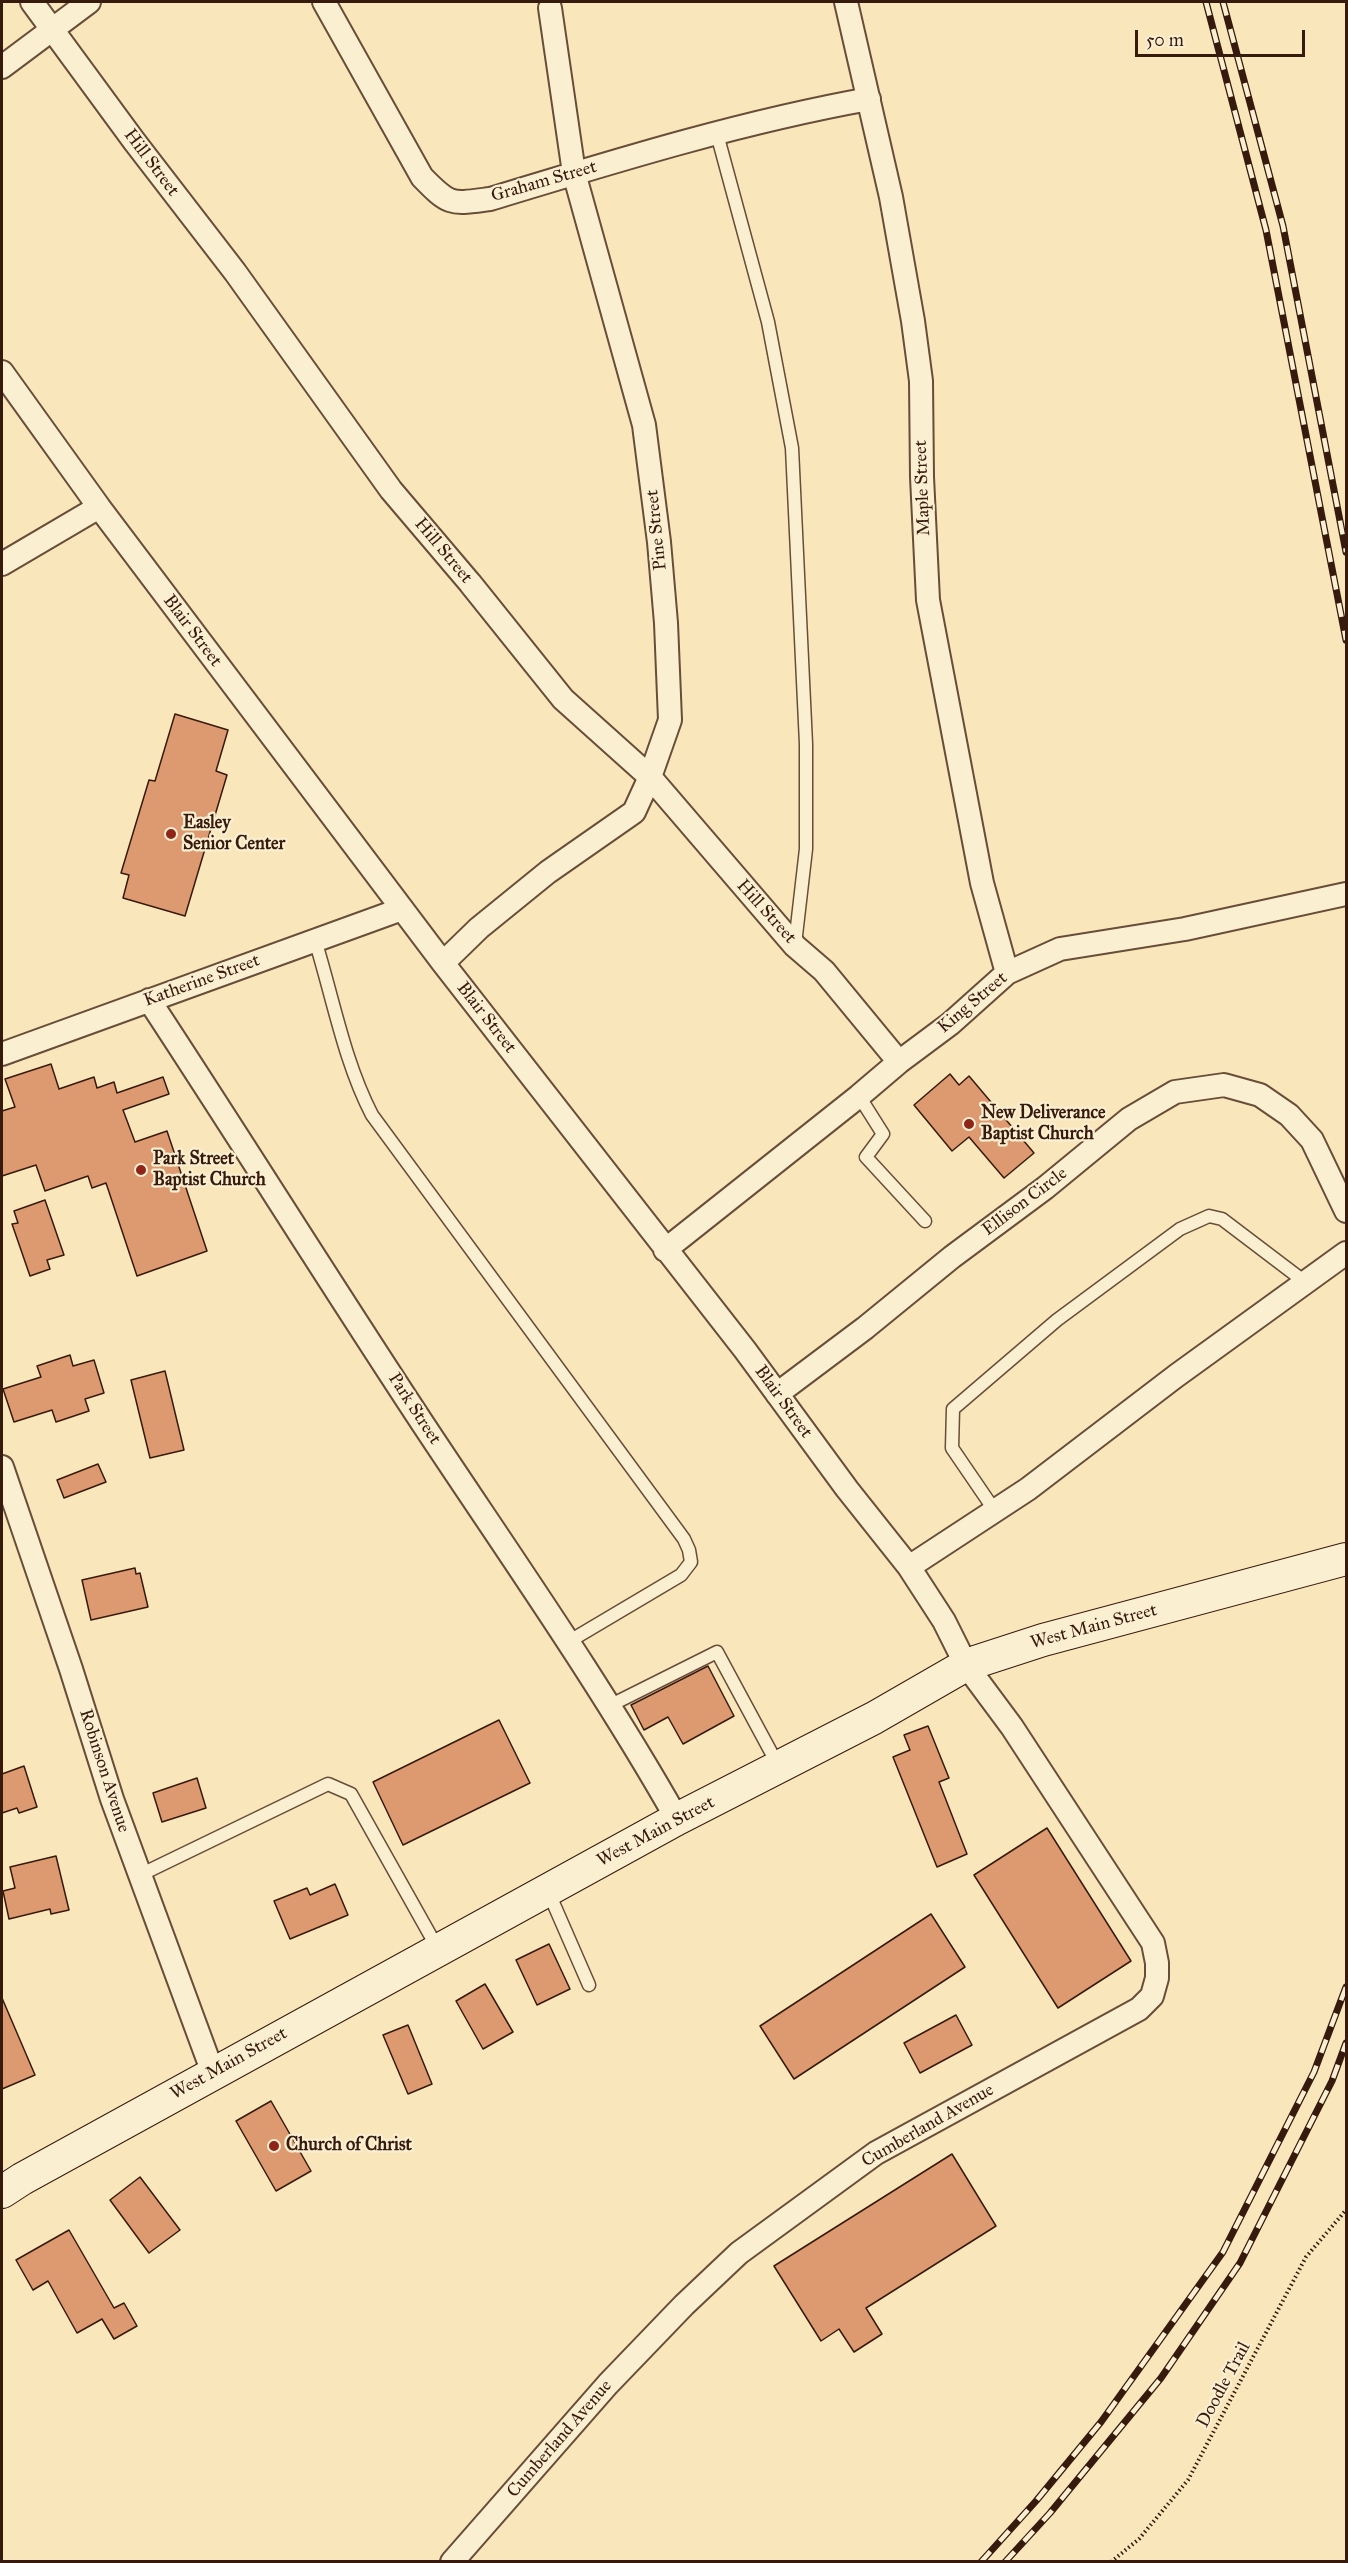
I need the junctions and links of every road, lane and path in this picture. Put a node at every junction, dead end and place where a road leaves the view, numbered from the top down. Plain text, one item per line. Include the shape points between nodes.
1 (32, 2) edge
2 (88, 2) edge
3 (324, 2) edge
4 (846, 2) edge
5 (550, 8) dead end
6 (53, 29) junction
7 (2, 68) edge
8 (869, 99) junction
9 (717, 134) junction
10 (574, 173) junction
11 (2, 372) edge
12 (99, 507) junction
13 (2, 564) edge
14 (650, 777) junction
15 (1347, 894) edge
16 (402, 909) junction
17 (315, 940) junction
18 (795, 946) junction
19 (443, 963) junction
20 (1007, 973) junction
21 (149, 1000) junction
22 (2, 1054) edge
23 (898, 1062) junction
24 (859, 1096) junction
25 (1347, 1211) edge
26 (925, 1221) dead end
27 (665, 1250) junction
28 (1347, 1253) edge
29 (1305, 1282) junction
30 (777, 1394) junction
31 (2, 1467) edge
32 (995, 1511) junction
33 (1347, 1559) edge
34 (909, 1567) junction
35 (568, 1642) junction
36 (966, 1665) junction
37 (609, 1706) junction
38 (780, 1768) junction
39 (677, 1819) junction
40 (140, 1875) junction
41 (548, 1891) junction
42 (439, 1950) junction
43 (589, 1985) dead end
44 (213, 2073) junction
45 (2, 2192) edge
46 (1347, 2210) edge
47 (452, 2562) edge
48 (1111, 2562) edge

1 - 6 street, Hill Street
2 - 6 street
3 - 10 street, Graham Street via 422,177 441,197 456,203 490,199
4 - 8 street, Maple Street
5 - 10 street, Pine Street
6 - 7 street
6 - 14 street, Hill Street via 235,272 391,490 563,699
8 - 9 street, Graham Street
8 - 20 street, Maple Street via 891,197 921,381 928,600 982,883
9 - 10 street, Graham Street
9 - 18 lane via 768,322 792,448 806,744 806,849
10 - 14 street, Pine Street via 644,425 659,542 670,720
11 - 12 street, Blair Street
12 - 13 street
12 - 16 street, Blair Street
14 - 18 street, Hill Street
14 - 19 street, Pine Street via 634,812 548,872
15 - 20 street, King Street via 1185,929 1060,949
16 - 17 street, Katherine Street
16 - 19 street, Blair Street
17 - 21 street, Katherine Street
17 - 35 lane via 348,1053 372,1115 689,1550 691,1563 681,1575
18 - 23 street, Hill Street via 824,971
19 - 27 street, Blair Street
20 - 23 street, King Street via 950,1024
21 - 22 street, Katherine Street
21 - 35 street, Park Street
23 - 24 street, King Street
24 - 26 lane via 883,1134 866,1157
24 - 27 street, King Street
25 - 30 street, Ellison Circle via 1312,1140 1289,1115 1260,1095 1224,1086 1175,1092 1129,1119
27 - 30 street, Blair Street
28 - 29 street
29 - 32 street
29 - 32 lane via 1222,1219 1209,1216 1180,1229 1066,1313 953,1409 952,1448
30 - 34 street, Blair Street
31 - 40 street, Robinson Avenue
32 - 34 street
33 - 36 main road, West Main Street via 1043,1640
34 - 36 street, Blair Street via 944,1621
35 - 37 street, Park Street
36 - 38 main road, West Main Street
36 - 47 street, Cumberland Avenue via 1012,1727 1153,1943 1157,1963 1152,1996 1139,2009 876,2153 739,2253 608,2384
37 - 38 lane via 717,1652
37 - 39 street, Park Street
38 - 39 main road, West Main Street
39 - 41 main road, West Main Street
40 - 42 lane via 328,1784 351,1794
40 - 44 street, Robinson Avenue
41 - 42 main road, West Main Street
41 - 43 lane
42 - 44 main road, West Main Street
44 - 45 main road, West Main Street
46 - 48 path, Doodle Trail via 1306,2257 1188,2480 1139,2539

